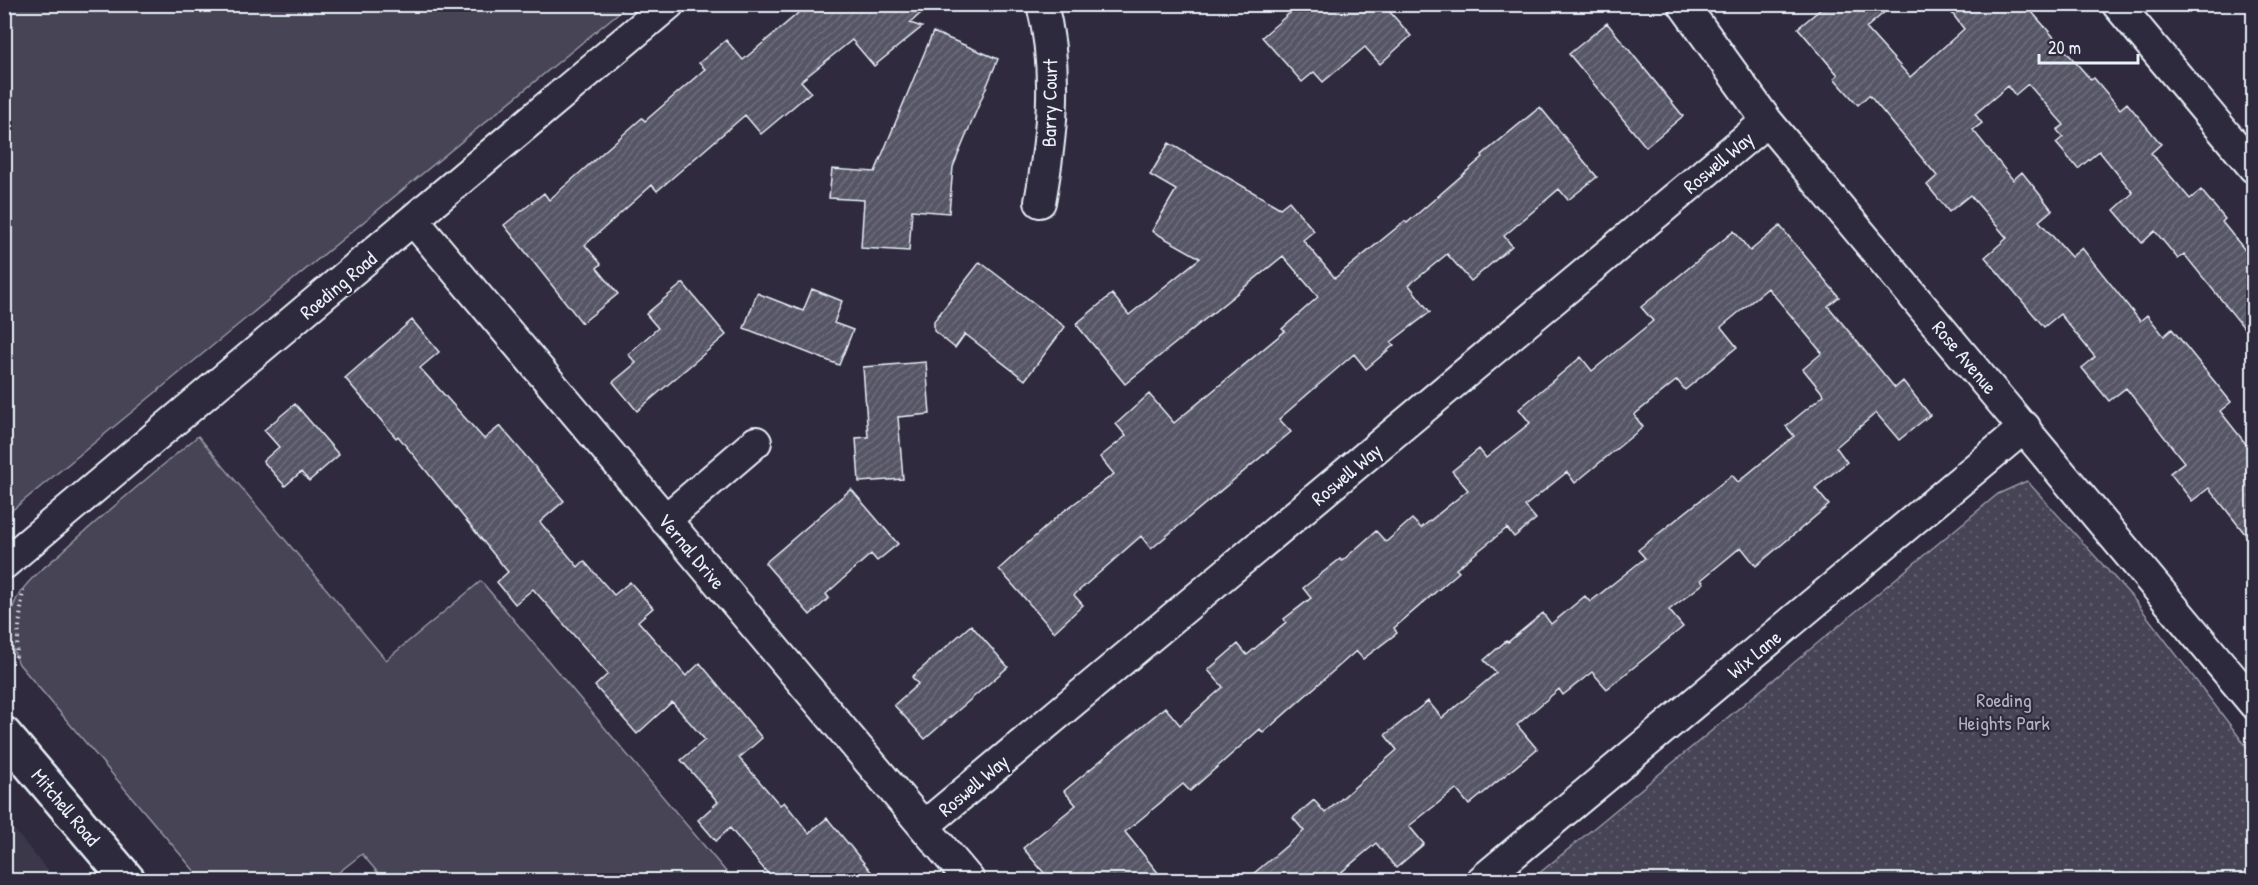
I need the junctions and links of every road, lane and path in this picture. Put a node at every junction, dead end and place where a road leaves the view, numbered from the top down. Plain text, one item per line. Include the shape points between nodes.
1 (669, 4) edge
2 (1042, 4) edge
3 (1683, 4) edge
4 (2117, 4) edge
5 (1767, 121) junction
6 (2253, 168) edge
7 (1040, 202) dead end
8 (414, 221) junction
9 (2025, 427) junction
10 (756, 442) dead end
11 (665, 520) junction
12 (4, 564) edge
13 (23, 589) dead end
14 (16, 657) dead end
15 (2253, 704) edge
16 (4, 734) edge
17 (924, 826) junction
18 (128, 880) edge
19 (969, 880) edge
20 (1482, 880) edge

1 - 8 street, Roeding Road
2 - 7 street, Barry Court via 1054,84 1052,139
3 - 5 street, Rose Avenue
4 - 6 street
5 - 9 street, Rose Avenue
5 - 17 street, Roswell Way
8 - 11 street, Vernal Drive
8 - 12 street, Roeding Road
9 - 15 street, Rose Avenue
9 - 20 street, Wix Lane
10 - 11 street
11 - 17 street, Vernal Drive
13 - 14 path
16 - 18 street, Mitchell Road
17 - 19 street, Vernal Drive

